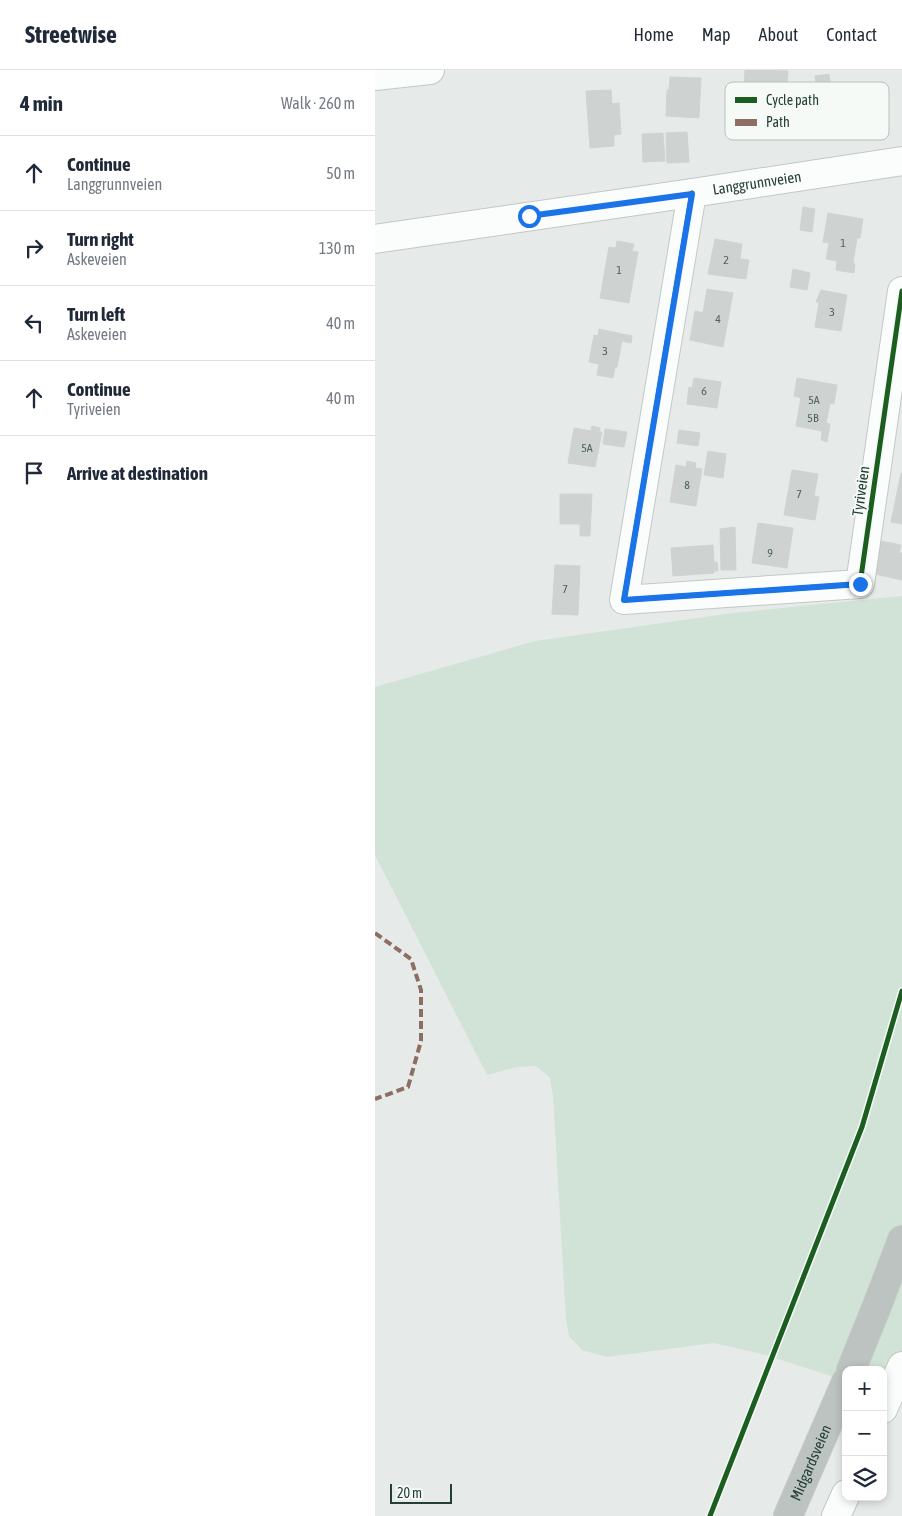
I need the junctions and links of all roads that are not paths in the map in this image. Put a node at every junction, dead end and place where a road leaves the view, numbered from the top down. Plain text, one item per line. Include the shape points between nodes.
1 (430, 70) edge
2 (375, 76) edge
3 (902, 161) edge
4 (692, 194) junction
5 (375, 238) edge
6 (902, 291) edge
7 (902, 1240) edge
8 (853, 1366) edge
9 (902, 1366) edge
10 (842, 1391) edge
11 (887, 1400) edge
12 (843, 1501) edge
13 (788, 1516) edge
14 (836, 1516) edge

1 - 2 street
3 - 4 street, Langgrunnveien
4 - 5 street, Langgrunnveien
4 - 6 street, Tyriveien via 624,600 860,584
7 - 8 highway
9 - 11 street
10 - 13 highway, Midgardsveien
12 - 14 street

